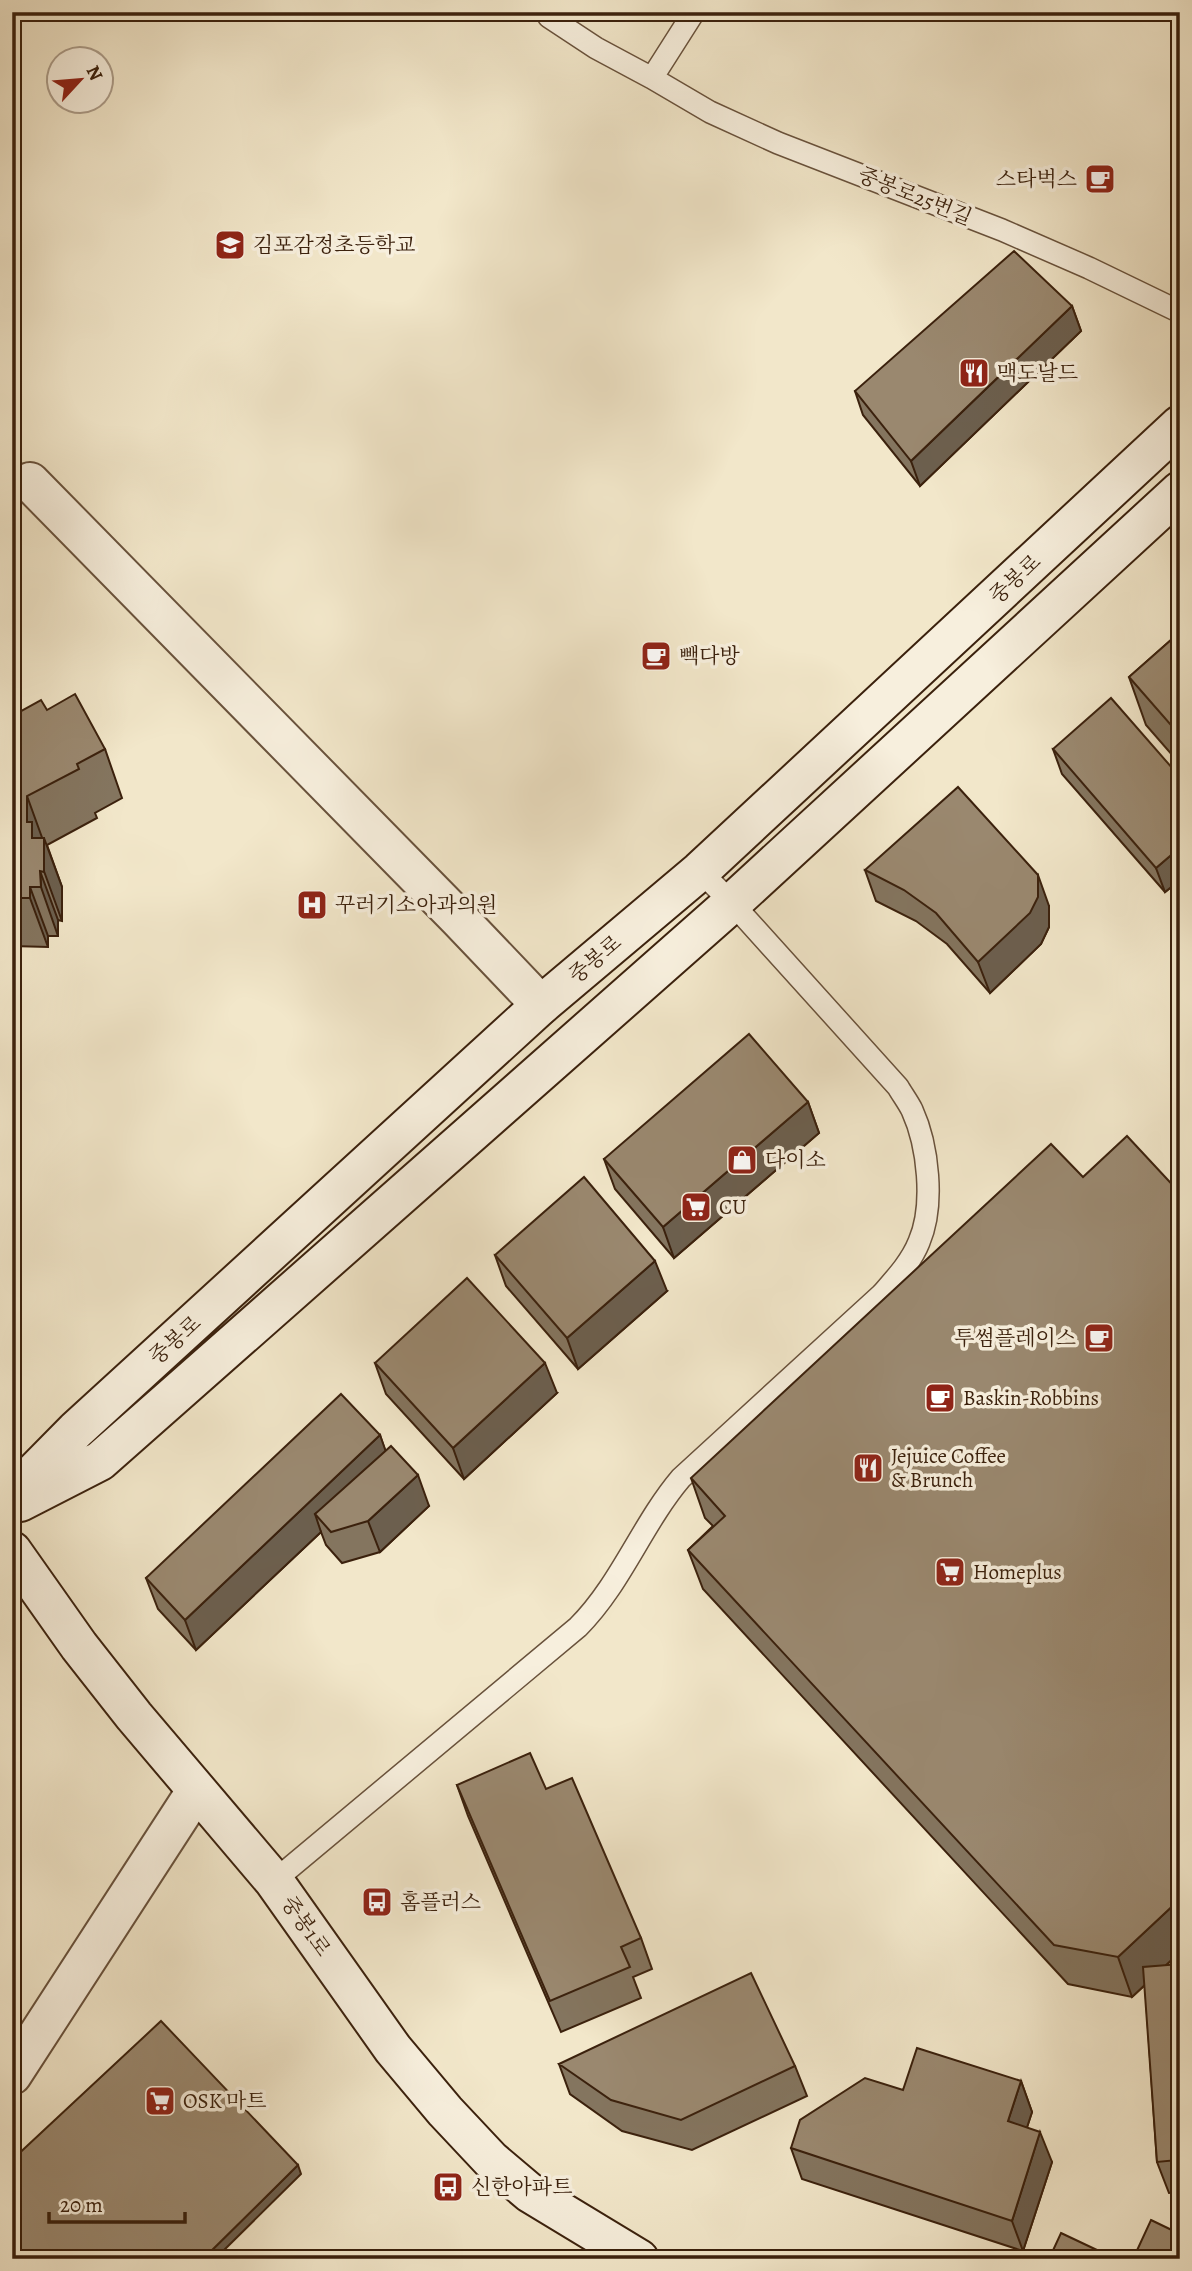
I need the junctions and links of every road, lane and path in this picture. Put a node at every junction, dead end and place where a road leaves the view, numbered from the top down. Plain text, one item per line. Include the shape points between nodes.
1 (546, 12) edge
2 (694, 12) edge
3 (652, 78) junction
4 (1180, 312) edge
5 (1180, 425) edge
6 (30, 482) dead end
7 (1180, 491) edge
8 (700, 871) junction
9 (732, 903) junction
10 (541, 1005) junction
11 (12, 1495) edge
12 (12, 1506) edge
13 (12, 1551) edge
14 (196, 1791) junction
15 (274, 1881) junction
16 (12, 2075) edge
17 (639, 2259) edge

1 - 3 lane, 중봉로25번길 via 596,48
2 - 3 lane
3 - 4 lane, 중봉로25번길 via 710,112 778,143 1002,230
5 - 8 street, 중봉로
6 - 10 street
7 - 9 street, 중봉로
8 - 9 lane
8 - 10 street, 중봉로
9 - 12 street, 중봉로 via 100,1461
9 - 15 lane via 875,1060 912,1111 928,1181 920,1241 881,1294 681,1478 594,1611 578,1627
10 - 11 street, 중봉로 via 76,1430
13 - 14 street, 중봉1로 via 79,1646
14 - 15 street, 중봉1로
14 - 16 street
15 - 17 street, 중봉1로 via 393,2049 491,2160 530,2193

